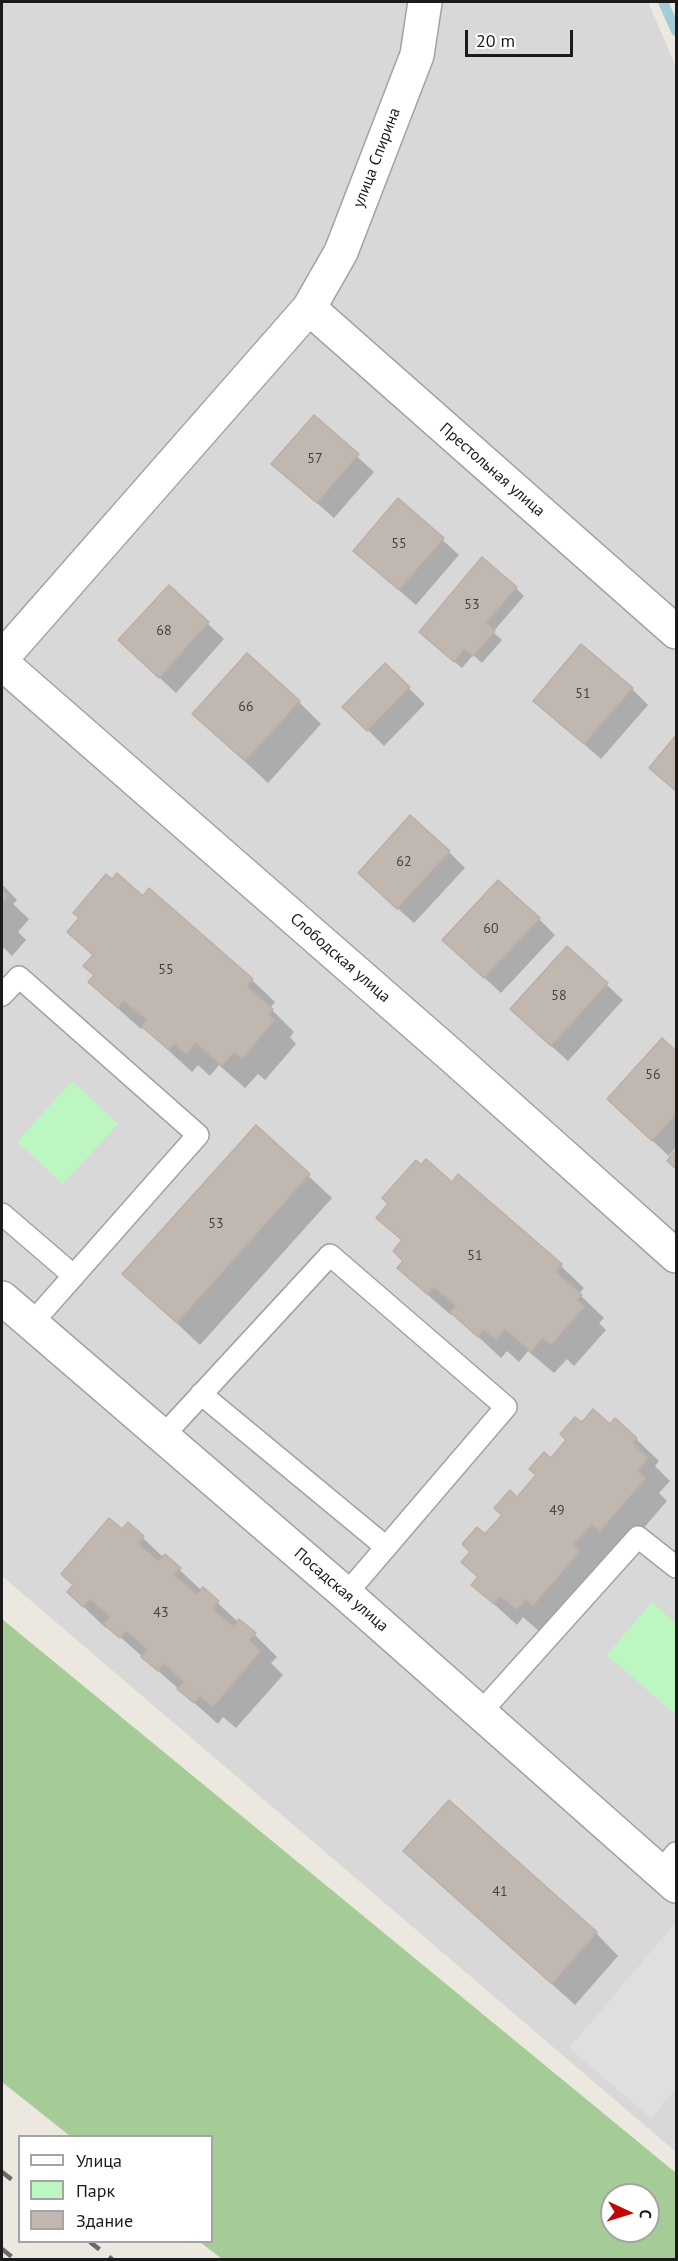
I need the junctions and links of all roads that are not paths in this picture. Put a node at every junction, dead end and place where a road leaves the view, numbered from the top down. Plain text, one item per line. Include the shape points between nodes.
1 (424, 2) edge
2 (309, 308) junction
3 (676, 632) edge
4 (2, 660) edge
5 (2, 995) edge
6 (2, 1214) edge
7 (676, 1256) edge
8 (74, 1276) junction
9 (2, 1298) edge
10 (32, 1323) junction
11 (201, 1394) junction
12 (162, 1437) junction
13 (386, 1547) junction
14 (676, 1567) edge
15 (346, 1594) junction
16 (480, 1713) junction
17 (671, 1870) edge

1 - 2 street, улица Спирина via 417,55 341,252
2 - 3 street, Престольная улица
2 - 4 street, улица Спирина
4 - 7 street, Слободская улица
5 - 8 lane via 19,977 198,1135
6 - 8 lane
8 - 10 lane
9 - 10 street, Посадская улица
10 - 12 street, Посадская улица
11 - 12 lane
11 - 13 lane
11 - 13 lane via 330,1255 506,1407
12 - 15 street, Посадская улица
13 - 15 lane
14 - 16 lane via 638,1536
15 - 16 street, Посадская улица
16 - 17 street, Посадская улица

